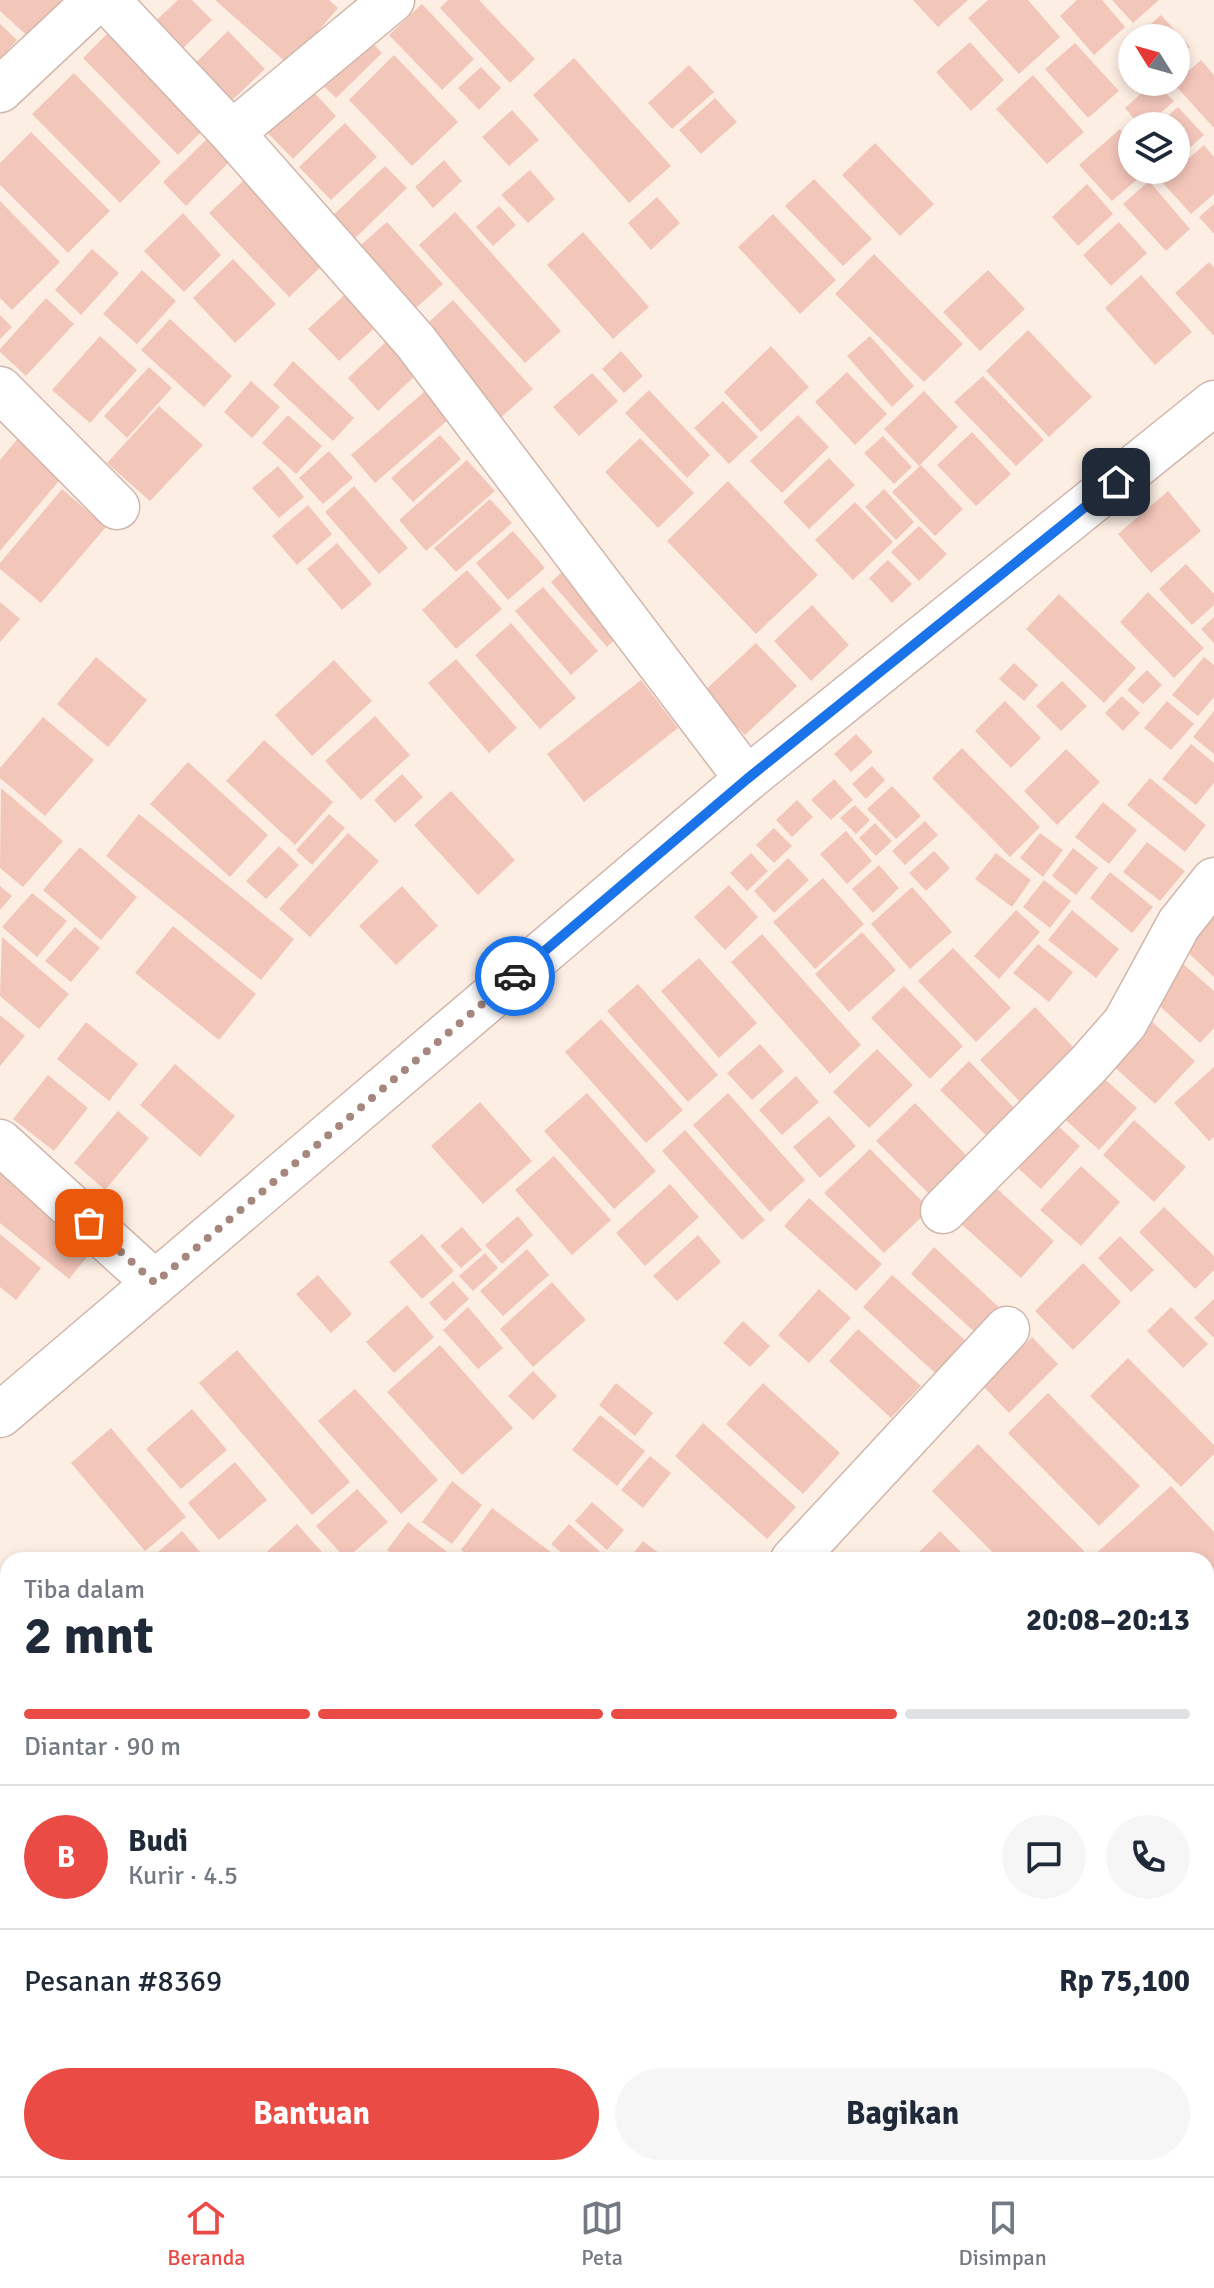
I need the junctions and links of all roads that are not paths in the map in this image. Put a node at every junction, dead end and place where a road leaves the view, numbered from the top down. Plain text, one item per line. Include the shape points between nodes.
1 (96, 0) edge
2 (107, 0) edge
3 (392, 0) edge
4 (0, 90) edge
5 (232, 133) junction
6 (0, 389) edge
7 (1214, 403) edge
8 (117, 507) dead end
9 (747, 779) junction
10 (1214, 880) edge
11 (0, 1142) edge
12 (943, 1211) dead end
13 (155, 1283) junction
14 (1007, 1329) dead end
15 (0, 1415) edge
16 (800, 1552) edge

1 - 4 street
2 - 5 street
3 - 5 street
5 - 9 street via 415,341
6 - 8 street
7 - 9 street
9 - 13 street
10 - 12 street via 1179,924 1125,1023
11 - 13 street
13 - 15 street
14 - 16 street

